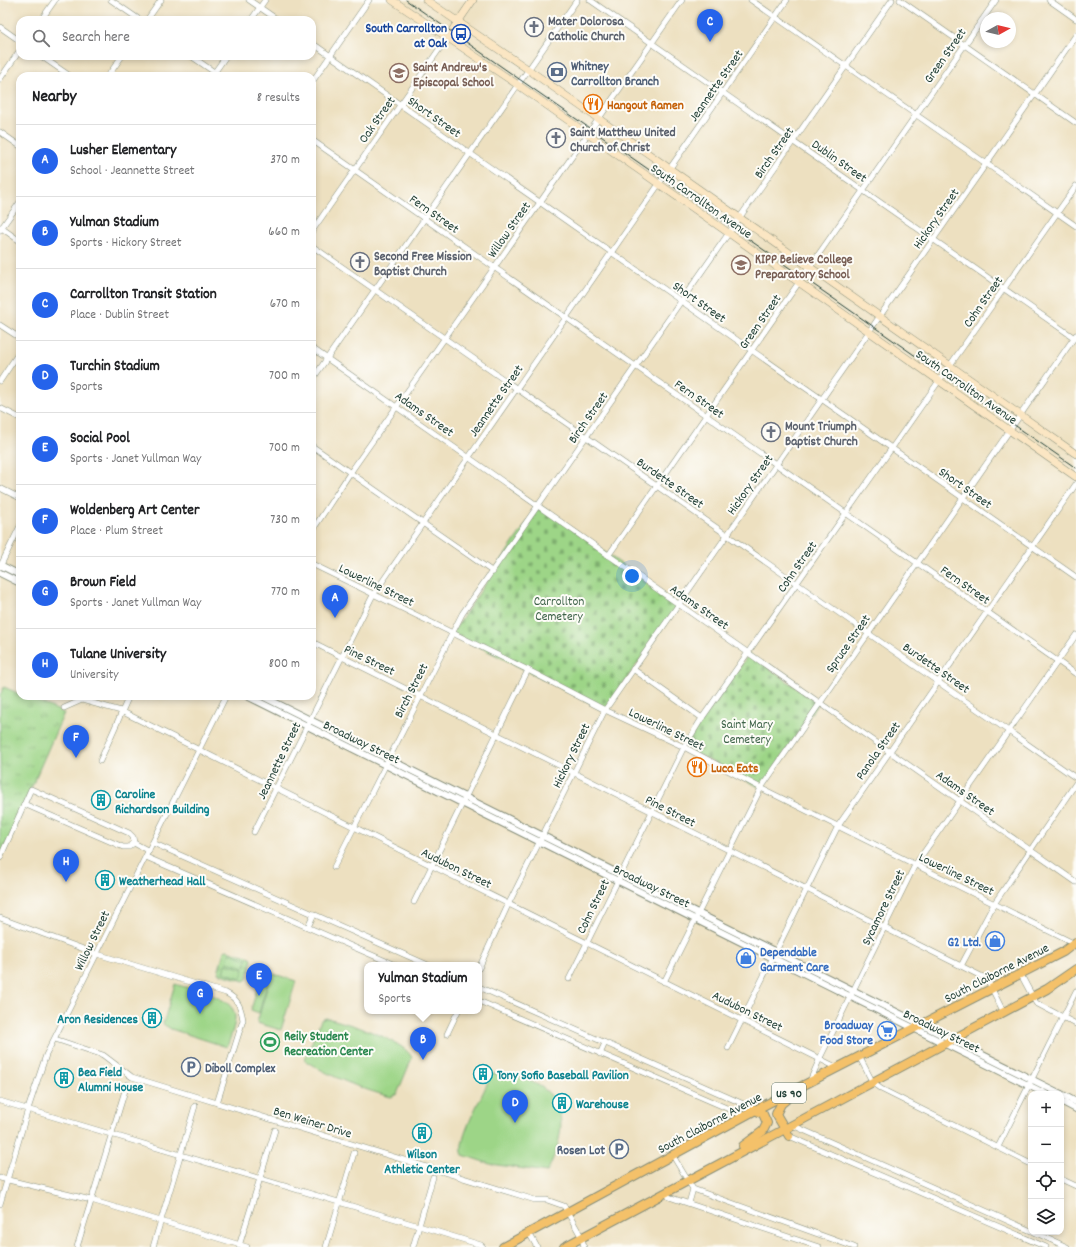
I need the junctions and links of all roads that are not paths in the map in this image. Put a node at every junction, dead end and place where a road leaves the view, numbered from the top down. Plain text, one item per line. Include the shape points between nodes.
1 (55, 0) edge
2 (111, 0) edge
3 (161, 0) edge
4 (249, 0) edge
5 (265, 0) edge
6 (369, 0) edge
7 (392, 0) edge
8 (426, 0) edge
9 (473, 0) edge
10 (577, 0) edge
11 (590, 0) edge
12 (682, 0) edge
13 (751, 0) edge
14 (787, 0) edge
15 (892, 0) edge
16 (900, 0) edge
17 (996, 0) edge
18 (1049, 0) edge
19 (260, 7) junction
20 (44, 16) edge
21 (134, 16) edge
22 (150, 16) edge
23 (254, 16) edge
24 (272, 16) edge
25 (775, 17) junction
26 (1076, 19) edge
27 (458, 22) junction
28 (0, 27) edge
29 (1076, 35) edge
30 (16, 38) edge
31 (447, 38) junction
32 (652, 43) junction
33 (965, 45) junction
34 (316, 47) edge
35 (16, 56) edge
36 (330, 56) junction
37 (48, 60) edge
38 (119, 60) edge
39 (196, 60) edge
40 (223, 60) edge
41 (846, 66) junction
42 (529, 70) junction
43 (64, 72) edge
44 (111, 72) edge
45 (211, 72) edge
46 (214, 72) edge
47 (316, 76) edge
48 (0, 79) edge
49 (518, 85) junction
50 (724, 92) junction
51 (1035, 94) junction
52 (400, 105) junction
53 (916, 115) junction
54 (599, 120) junction
55 (1076, 123) edge
56 (0, 132) edge
57 (588, 135) junction
58 (794, 141) junction
59 (16, 143) edge
60 (316, 143) edge
61 (470, 154) junction
62 (986, 164) junction
63 (670, 169) junction
64 (355, 170) junction
65 (659, 184) junction
66 (1076, 186) edge
67 (864, 190) junction
68 (540, 203) junction
69 (16, 208) edge
70 (1057, 213) junction
71 (740, 218) junction
72 (424, 219) junction
73 (316, 226) edge
74 (1076, 226) edge
75 (1, 229) edge
76 (729, 234) junction
77 (16, 238) edge
78 (934, 239) junction
79 (316, 249) edge
80 (612, 252) junction
81 (810, 267) junction
82 (494, 268) junction
83 (799, 283) junction
84 (1004, 288) junction
85 (375, 290) junction
86 (682, 301) junction
87 (880, 316) junction
88 (566, 318) junction
89 (0, 325) edge
90 (869, 332) junction
91 (16, 335) edge
92 (1075, 337) edge
93 (445, 339) junction
94 (752, 350) junction
95 (316, 351) edge
96 (16, 357) edge
97 (327, 359) junction
98 (950, 366) junction
99 (636, 367) junction
100 (316, 374) edge
101 (0, 381) edge
102 (940, 381) junction
103 (516, 388) junction
104 (822, 399) junction
105 (397, 407) junction
106 (0, 408) edge
107 (1020, 415) junction
108 (16, 416) edge
109 (706, 416) junction
110 (1009, 430) junction
111 (586, 437) junction
112 (316, 449) edge
113 (892, 449) junction
114 (1076, 454) edge
115 (469, 456) junction
116 (776, 465) junction
117 (350, 473) junction
118 (1076, 477) edge
119 (1076, 484) edge
120 (657, 486) junction
121 (0, 488) edge
122 (16, 496) edge
123 (962, 497) junction
124 (539, 505) junction
125 (847, 514) junction
126 (422, 523) junction
127 (316, 525) edge
128 (16, 534) edge
129 (727, 535) junction
130 (1032, 546) junction
131 (608, 556) junction
132 (916, 563) junction
133 (0, 566) edge
134 (316, 566) edge
135 (493, 572) junction
136 (0, 573) edge
137 (16, 573) edge
138 (1076, 577) edge
139 (16, 581) edge
140 (798, 584) junction
141 (373, 595) junction
142 (678, 604) junction
143 (987, 612) junction
144 (452, 633) junction
145 (868, 633) junction
146 (1076, 635) edge
147 (316, 644) edge
148 (749, 654) junction
149 (342, 657) junction
150 (1057, 661) junction
151 (633, 669) junction
152 (528, 670) junction
153 (1076, 674) edge
154 (938, 682) junction
155 (419, 695) junction
156 (127, 700) edge
157 (224, 700) edge
158 (256, 700) edge
159 (269, 700) edge
160 (818, 703) junction
161 (64, 708) dead end
162 (605, 710) junction
163 (121, 712) junction
164 (702, 718) junction
165 (309, 723) junction
166 (1009, 731) junction
167 (497, 734) junction
168 (684, 748) junction
169 (200, 750) junction
170 (889, 752) junction
171 (100, 761) dead end
172 (387, 762) junction
173 (574, 773) junction
174 (1076, 778) edge
175 (1076, 783) edge
176 (760, 788) junction
177 (277, 789) junction
178 (464, 800) junction
179 (959, 801) junction
180 (24, 804) junction
181 (652, 812) junction
182 (838, 826) junction
183 (353, 828) junction
184 (254, 832) dead end
185 (543, 836) junction
186 (540, 842) junction
187 (134, 843) junction
188 (153, 844) junction
189 (1030, 850) junction
190 (149, 851) junction
191 (729, 851) junction
192 (146, 857) junction
193 (0, 858) edge
194 (915, 865) junction
195 (334, 867) dead end
196 (431, 867) junction
197 (619, 877) junction
198 (1076, 882) edge
199 (806, 890) junction
200 (414, 902) dead end
201 (994, 904) junction
202 (508, 905) junction
203 (314, 914) junction
204 (697, 916) junction
205 (0, 918) edge
206 (308, 927) junction
207 (884, 928) junction
208 (586, 943) junction
209 (1076, 943) edge
210 (776, 952) junction
211 (98, 954) junction
212 (772, 958) junction
213 (388, 962) edge
214 (421, 962) edge
215 (482, 962) edge
216 (961, 966) junction
217 (1076, 970) edge
218 (1020, 973) junction
219 (568, 979) dead end
220 (664, 982) junction
221 (992, 987) junction
222 (482, 988) edge
223 (853, 990) junction
224 (1076, 991) edge
225 (850, 997) junction
226 (1032, 997) junction
227 (482, 1003) edge
228 (1004, 1012) junction
229 (457, 1014) edge
230 (1064, 1018) junction
231 (742, 1019) junction
232 (1076, 1024) edge
233 (917, 1026) junction
234 (447, 1034) dead end
235 (55, 1039) junction
236 (953, 1040) junction
237 (605, 1043) junction
238 (945, 1044) junction
239 (728, 1048) dead end
240 (600, 1054) junction
241 (859, 1056) junction
242 (820, 1058) junction
243 (838, 1068) junction
244 (822, 1075) junction
245 (810, 1081) junction
246 (1031, 1082) junction
247 (873, 1083) junction
248 (127, 1084) dead end
249 (1042, 1091) edge
250 (1054, 1091) edge
251 (1064, 1096) edge
252 (0, 1101) edge
253 (1076, 1102) edge
254 (216, 1103) junction
255 (1064, 1103) edge
256 (195, 1106) dead end
257 (28, 1108) junction
258 (752, 1108) junction
259 (1076, 1109) edge
260 (745, 1116) junction
261 (792, 1125) junction
262 (275, 1130) dead end
263 (787, 1132) junction
264 (111, 1134) junction
265 (998, 1147) junction
266 (354, 1153) dead end
267 (180, 1154) junction
268 (672, 1156) junction
269 (866, 1158) junction
270 (1029, 1163) edge
271 (862, 1167) junction
272 (707, 1170) junction
273 (433, 1177) dead end
274 (0, 1178) edge
275 (260, 1178) junction
276 (7, 1180) junction
277 (688, 1180) junction
278 (1064, 1180) edge
279 (1076, 1186) edge
280 (693, 1190) junction
281 (666, 1192) junction
282 (944, 1192) junction
283 (90, 1200) junction
284 (940, 1200) junction
285 (340, 1202) junction
286 (689, 1203) junction
287 (0, 1204) edge
288 (568, 1212) junction
289 (161, 1221) junction
290 (787, 1224) junction
291 (1019, 1225) junction
292 (419, 1226) junction
293 (1028, 1229) edge
294 (529, 1233) junction
295 (1016, 1234) junction
296 (784, 1235) junction
297 (1041, 1235) edge
298 (582, 1238) junction
299 (239, 1246) edge
300 (77, 1247) edge
301 (153, 1247) edge
302 (247, 1247) edge
303 (326, 1247) edge
304 (413, 1247) edge
305 (483, 1247) edge
306 (503, 1247) edge
307 (537, 1247) edge
308 (564, 1247) edge
309 (584, 1247) edge
310 (819, 1247) edge
311 (854, 1247) edge
312 (1046, 1247) edge
313 (1067, 1247) edge

1 - 20 street
2 - 21 street
3 - 22 street
4 - 19 street
5 - 19 street
6 - 36 street
7 - 31 main road, South Carrollton Avenue
8 - 27 main road, South Carrollton Avenue
9 - 27 main road, Oak Street
10 - 42 street
11 - 32 street, Dublin Street
12 - 32 street, Willow Street
13 - 25 street
14 - 25 street, Jeannette Street
15 - 41 street, Birch Street
16 - 33 street
17 - 33 street, Green Street
18 - 26 street
19 - 23 street
19 - 24 street
25 - 41 street
25 - 50 street, Jeannette Street
27 - 31 main road, Oak Street
27 - 42 main road, South Carrollton Avenue
28 - 30 street
29 - 51 street, Hickory Street
31 - 49 main road, South Carrollton Avenue
31 - 52 street, Oak Street
32 - 50 street, Dublin Street
32 - 54 street, Willow Street
33 - 51 street
33 - 53 street, Green Street
34 - 36 street, Short Street
35 - 48 street
36 - 47 street
36 - 52 street, Short Street
37 - 43 street
38 - 44 street
39 - 45 street
40 - 46 street
41 - 53 street
41 - 58 street, Birch Street
42 - 49 street
42 - 54 main road, South Carrollton Avenue
49 - 57 main road, South Carrollton Avenue
49 - 61 street
50 - 58 street, Dublin Street
50 - 63 street, Jeannette Street
51 - 55 street
51 - 62 street, Hickory Street
52 - 61 street, Short Street
52 - 64 street, Oak Street
53 - 62 street
53 - 67 street, Green Street
54 - 57 street, Willow Street
54 - 63 main road, South Carrollton Avenue
56 - 59 street
57 - 65 main road, South Carrollton Avenue
57 - 68 street, Willow Street
58 - 67 street, Dublin Street
58 - 71 street, Birch Street
60 - 64 street, Fern Street
61 - 68 street, Short Street
61 - 72 street
62 - 70 street
62 - 78 street, Hickory Street
63 - 65 street, Jeannette Street
63 - 71 main road, South Carrollton Avenue
64 - 72 street, Fern Street
64 - 73 street, Oak Street
65 - 76 main road, South Carrollton Avenue
65 - 80 street, Jeannette Street
66 - 70 street, Cohn Street
67 - 78 street, Dublin Street
67 - 81 street, Green Street
68 - 80 street, Short Street
68 - 82 street, Willow Street
69 - 75 street
70 - 74 street
70 - 84 street, Cohn Street
71 - 76 street, Birch Street
71 - 81 main road, South Carrollton Avenue
72 - 82 street, Fern Street
72 - 85 street
75 - 77 street
76 - 83 main road, South Carrollton Avenue
76 - 86 street, Birch Street
78 - 84 street, Dublin Street
78 - 87 street, Hickory Street
79 - 85 street, Burdette Street
80 - 86 street, Short Street
80 - 88 street, Jeannette Street
81 - 83 street, Green Street
81 - 87 main road, South Carrollton Avenue
82 - 88 street, Fern Street
82 - 93 street, Willow Street
83 - 90 main road, South Carrollton Avenue
83 - 94 street, Green Street
84 - 92 street, Dublin Street
84 - 98 street, Cohn Street
85 - 93 street, Burdette Street
85 - 97 street
86 - 94 street, Short Street
86 - 99 street, Birch Street
87 - 90 street, Hickory Street
87 - 98 main road, South Carrollton Avenue
88 - 99 street, Fern Street
88 - 103 street, Jeannette Street
89 - 91 street
90 - 102 main road, South Carrollton Avenue
90 - 104 street, Hickory Street
92 - 107 street, Spruce Street
93 - 103 street, Burdette Street
93 - 105 street, Willow Street
94 - 104 street, Short Street
94 - 109 street, Green Street
95 - 97 street, Adams Street
96 - 101 street
97 - 100 street
97 - 105 street, Adams Street
98 - 102 street, Cohn Street
98 - 107 main road, South Carrollton Avenue
99 - 109 street, Fern Street
99 - 111 street, Birch Street
102 - 110 main road, South Carrollton Avenue
102 - 113 street, Cohn Street
103 - 111 street, Burdette Street
103 - 115 street, Jeannette Street
104 - 113 street, Short Street
104 - 116 street, Hickory Street
105 - 115 street, Adams Street
105 - 117 street, Willow Street
106 - 108 street
107 - 110 street, Spruce Street
107 - 114 main road, South Carrollton Avenue
109 - 116 street, Fern Street
109 - 120 street, Green Street
110 - 118 main road, South Carrollton Avenue
110 - 123 street, Spruce Street
111 - 120 street, Burdette Street
111 - 124 street, Birch Street
112 - 117 street
113 - 123 street, Short Street
113 - 125 street, Cohn Street
115 - 124 street, Adams Street
115 - 126 street, Jeannette Street
116 - 125 street, Fern Street
116 - 129 street, Hickory Street
117 - 126 street
117 - 127 street, Willow Street
119 - 130 street, Panola Street
120 - 129 street, Burdette Street
120 - 131 street, Green Street
121 - 122 street
123 - 130 street, Short Street
123 - 132 street, Spruce Street
124 - 131 street, Adams Street
124 - 135 street, Birch Street
125 - 132 street, Fern Street
125 - 140 street, Cohn Street
126 - 135 street
126 - 141 street, Jeannette Street
128 - 133 street
129 - 140 street, Burdette Street
129 - 142 street, Hickory Street
130 - 138 street, Short Street
130 - 143 street, Panola Street
131 - 142 street, Adams Street
132 - 143 street, Fern Street
132 - 145 street, Spruce Street
133 - 137 street
134 - 141 street, Lowerline Street
135 - 144 street, Birch Street via 462,614
136 - 139 street
140 - 145 street, Burdette Street
140 - 148 street, Cohn Street
141 - 144 street, Lowerline Street
141 - 149 street, Jeannette Street
142 - 148 street, Adams Street
142 - 151 street, Hickory Street
143 - 150 street, Fern Street
143 - 154 street, Panola Street
144 - 152 street, Lowerline Street
144 - 155 street, Birch Street
145 - 154 street, Burdette Street
145 - 160 street, Spruce Street
146 - 150 street, Sycamore Street
147 - 149 street, Pine Street
148 - 160 street, Adams Street
148 - 164 street, Cohn Street
149 - 155 street, Pine Street
149 - 165 street, Jeannette Street
150 - 153 street, Fern Street
150 - 166 street, Sycamore Street
151 - 162 street, Hickory Street
151 - 164 street
152 - 162 street, Lowerline Street
152 - 167 street
154 - 166 street, Burdette Street
154 - 170 street, Panola Street
155 - 167 street, Pine Street
155 - 172 street, Birch Street
156 - 163 street
157 - 169 street, Willow Street
158 - 165 street, Broadway Street
159 - 165 street, Broadway Street
160 - 170 street, Adams Street
160 - 176 street, Spruce Street
161 - 163 street, Audubon Street via 82,700
162 - 168 street, Lowerline Street
162 - 173 street, Hickory Street
163 - 169 street, Audubon Street
163 - 171 street
164 - 168 street, Cohn Street
165 - 172 street, Broadway Street
165 - 177 street, Jeannette Street
166 - 174 street, Burdette Street
166 - 179 street, Sycamore Street
167 - 173 street, Pine Street
167 - 178 street
168 - 176 street, Lowerline Street
168 - 181 street, Cohn Street
169 - 177 street, Audubon Street
169 - 188 street, Willow Street
170 - 179 street, Adams Street
170 - 182 street, Panola Street
172 - 178 street, Broadway Street
172 - 183 street, Birch Street
173 - 181 street, Pine Street
173 - 185 street, Hickory Street
175 - 189 street
176 - 182 street, Lowerline Street
176 - 191 street, Spruce Street
177 - 183 street, Audubon Street
177 - 184 street, Jeannette Street
178 - 185 street, Broadway Street
178 - 186 street, Broadway Street
178 - 196 street
179 - 189 street, Adams Street
179 - 194 street, Sycamore Street
180 - 187 street via 123,847 129,847
180 - 187 street via 31,789 129,832
180 - 193 street
181 - 191 street, Pine Street
181 - 197 street, Cohn Street
182 - 194 street, Lowerline Street
182 - 199 street, Panola Street
183 - 195 street, Birch Street
183 - 196 street, Audubon Street
185 - 186 street, Hickory Street
185 - 197 street, Broadway Street
186 - 197 street, Broadway Street
186 - 202 street, Hickory Street
187 - 190 street
188 - 190 street, Willow Street
188 - 203 street
189 - 198 street, Adams Street
189 - 201 street
190 - 192 street, Willow Street
191 - 199 street, Pine Street
191 - 204 street, Spruce Street
192 - 206 street
192 - 211 street, Willow Street
194 - 201 street, Lowerline Street
194 - 207 street, Sycamore Street
196 - 200 street
196 - 202 street, Audubon Street
197 - 204 street, Broadway Street
197 - 208 street, Cohn Street
199 - 207 street, Pine Street
199 - 210 street, Panola Street
201 - 209 street, Lowerline Street
201 - 216 street
202 - 208 street, Audubon Street
202 - 215 street, Hickory Street
203 - 206 street
203 - 214 street
204 - 210 street, Broadway Street
204 - 212 street, Broadway Street
204 - 220 street, Spruce Street
205 - 211 street
206 - 213 street
207 - 216 street, Pine Street
207 - 223 street, Sycamore Street
208 - 219 street, Cohn Street
208 - 220 street, Audubon Street
209 - 218 main road, South Claiborne Avenue / US 90
210 - 212 street, Panola Street
210 - 223 street, Broadway Street
211 - 235 street, Willow Street
211 - 254 street via 226,993 238,1002 243,1020
212 - 225 street, Broadway Street
212 - 231 street, Panola Street
216 - 221 street, Pine Street via 987,979
217 - 226 main road, US 90
218 - 221 main road, South Claiborne Avenue / US 90
218 - 226 street
220 - 231 street, Audubon Street
221 - 228 street, Pine Street
221 - 233 main road, South Claiborne Avenue / US 90
222 - 237 street
223 - 225 street, Sycamore Street
223 - 233 street, Broadway Street
224 - 230 street
225 - 233 street, Broadway Street
225 - 242 street, Sycamore Street
226 - 228 main road, US 90
226 - 230 street via 1036,1003
227 - 240 street
228 - 236 main road, US 90
229 - 234 street
230 - 232 street
230 - 246 street
231 - 239 street, Panola Street
231 - 242 street, Audubon Street
233 - 236 street, Broadway Street
233 - 238 street, Broadway Street
233 - 241 main road, South Claiborne Avenue / US 90
235 - 254 street, Ben Weiner Drive via 103,1055 132,1077
235 - 257 street, Willow Street via 46,1055
236 - 238 main road, US 90
236 - 246 street, Broadway Street
237 - 240 street
237 - 258 street
238 - 246 street, Broadway Street
238 - 247 main road, US 90
240 - 260 street
241 - 243 main road, South Claiborne Avenue / US 90
241 - 247 street
242 - 243 street, Audubon Street
242 - 245 street, Sycamore Street
243 - 244 main road, South Claiborne Avenue / US 90
244 - 245 main road, South Claiborne Avenue / US 90
244 - 263 main road via 778,1108 776,1117
245 - 258 main road, South Claiborne Avenue / US 90
246 - 249 street, Broadway Street
246 - 250 street, Broadway Street
246 - 265 street
247 - 261 main road, US 90
247 - 265 street
248 - 264 street
251 - 253 street, Broadway Street
252 - 257 street
254 - 288 street, Ben Weiner Drive via 535,1200 547,1200 564,1206
255 - 259 street
256 - 267 street
257 - 264 street
257 - 276 street, Willow Street
258 - 260 main road, South Claiborne Avenue / US 90
258 - 272 main road via 765,1116 765,1129
260 - 268 main road, South Claiborne Avenue / US 90
261 - 263 main road, US 90
261 - 269 street
262 - 275 street
263 - 271 street
263 - 272 main road, US 90
264 - 267 street
264 - 283 street
265 - 270 street
266 - 285 street
267 - 275 street
267 - 289 street
268 - 277 street
268 - 288 main road, South Claiborne Avenue / US 90
269 - 271 street
269 - 282 street
271 - 284 street
272 - 277 main road, US 90
273 - 292 street
274 - 276 street
275 - 285 street
275 - 299 street
276 - 283 street
276 - 287 street, Willow Street
277 - 280 street
277 - 281 main road, US 90
278 - 279 street
280 - 286 street
280 - 290 street
281 - 286 street via 669,1197
281 - 298 main road, US 90
282 - 284 street
282 - 291 street
283 - 289 street
283 - 300 street
284 - 295 street
285 - 292 street
285 - 303 street
286 - 296 street
288 - 294 main road, South Claiborne Avenue / US 90
288 - 298 street
289 - 299 street
289 - 301 street
290 - 296 street
290 - 311 street
291 - 293 street
291 - 295 street
292 - 304 street
292 - 305 street
294 - 306 main road, South Claiborne Avenue / US 90
294 - 307 street
295 - 312 street
296 - 310 street
297 - 313 street
298 - 308 main road, US 90
298 - 309 street
299 - 302 street

